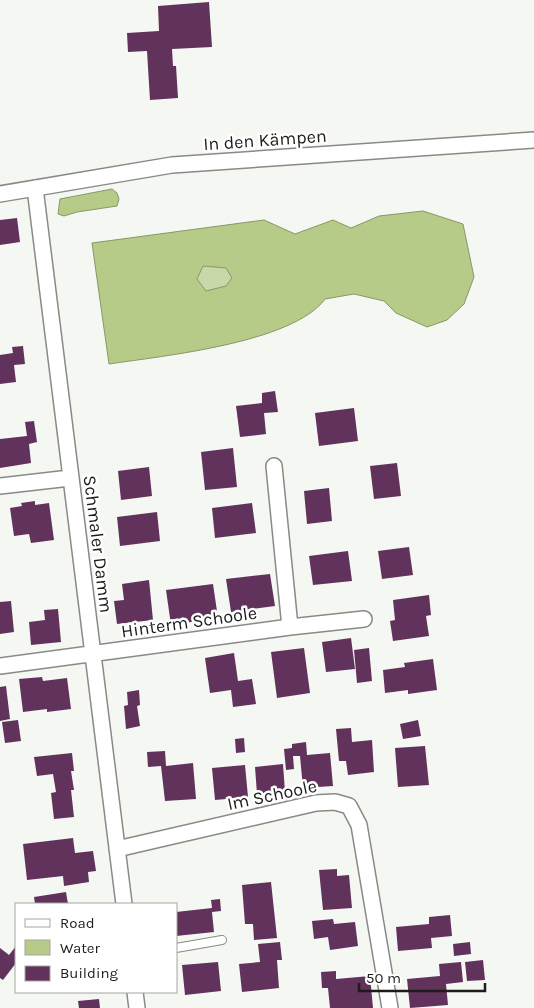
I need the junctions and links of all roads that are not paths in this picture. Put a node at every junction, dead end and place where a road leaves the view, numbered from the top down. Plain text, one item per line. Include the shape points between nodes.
1 (534, 140) edge
2 (35, 188) junction
3 (0, 194) edge
4 (274, 466) dead end
5 (70, 478) junction
6 (0, 486) edge
7 (364, 619) dead end
8 (290, 627) junction
9 (93, 654) junction
10 (0, 666) edge
11 (117, 849) junction
12 (124, 903) edge
13 (222, 940) dead end
14 (178, 948) edge
15 (134, 993) edge
16 (137, 1008) edge
17 (390, 1008) edge

1 - 2 street, In den Kämpen via 172,165
2 - 3 street, In den Kämpen
2 - 5 street, Schmaler Damm
4 - 8 street
5 - 6 street
5 - 9 street, Schmaler Damm
7 - 8 street, Hinterm Schoole
8 - 9 street, Hinterm Schoole
9 - 10 street, Hinterm Schoole
9 - 11 street, Schmaler Damm
11 - 12 street, Schmaler Damm
11 - 17 street, Im Schoole via 316,803 335,802 349,806 359,825
13 - 14 lane
15 - 16 street

